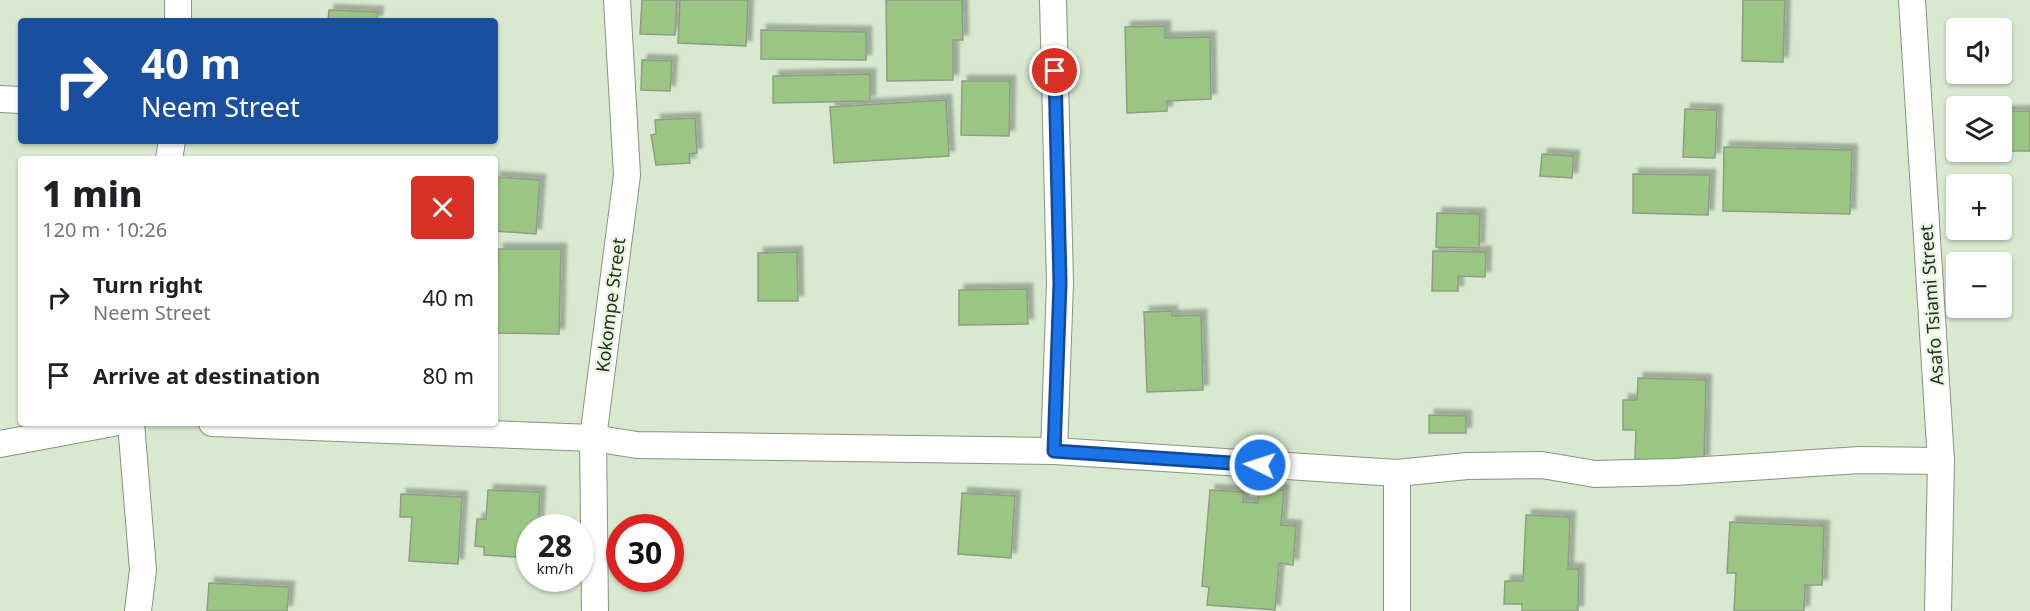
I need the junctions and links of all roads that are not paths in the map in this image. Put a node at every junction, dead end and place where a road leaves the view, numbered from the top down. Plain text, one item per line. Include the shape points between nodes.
1 (178, 0) edge
2 (617, 0) edge
3 (1053, 0) edge
4 (1912, 0) edge
5 (178, 18) edge
6 (0, 99) edge
7 (18, 100) edge
8 (97, 426) edge
9 (131, 426) edge
10 (288, 426) edge
11 (593, 438) junction
12 (0, 444) edge
13 (1054, 451) junction
14 (1941, 461) junction
15 (1397, 473) junction
16 (138, 611) edge
17 (595, 611) edge
18 (1397, 611) edge
19 (1938, 611) edge

1 - 5 street
2 - 11 street, Kokompe Street via 627,175
3 - 13 street via 1060,283
4 - 14 street, Asafo Tsiami Street
6 - 7 street
8 - 12 street
9 - 16 street via 143,570
10 - 11 street
11 - 13 street via 637,445
11 - 17 street, Kokompe Street
13 - 15 street
14 - 15 street via 1860,460 1595,474 1542,465 1467,466
14 - 19 street, Asafo Tsiami Street
15 - 18 street

